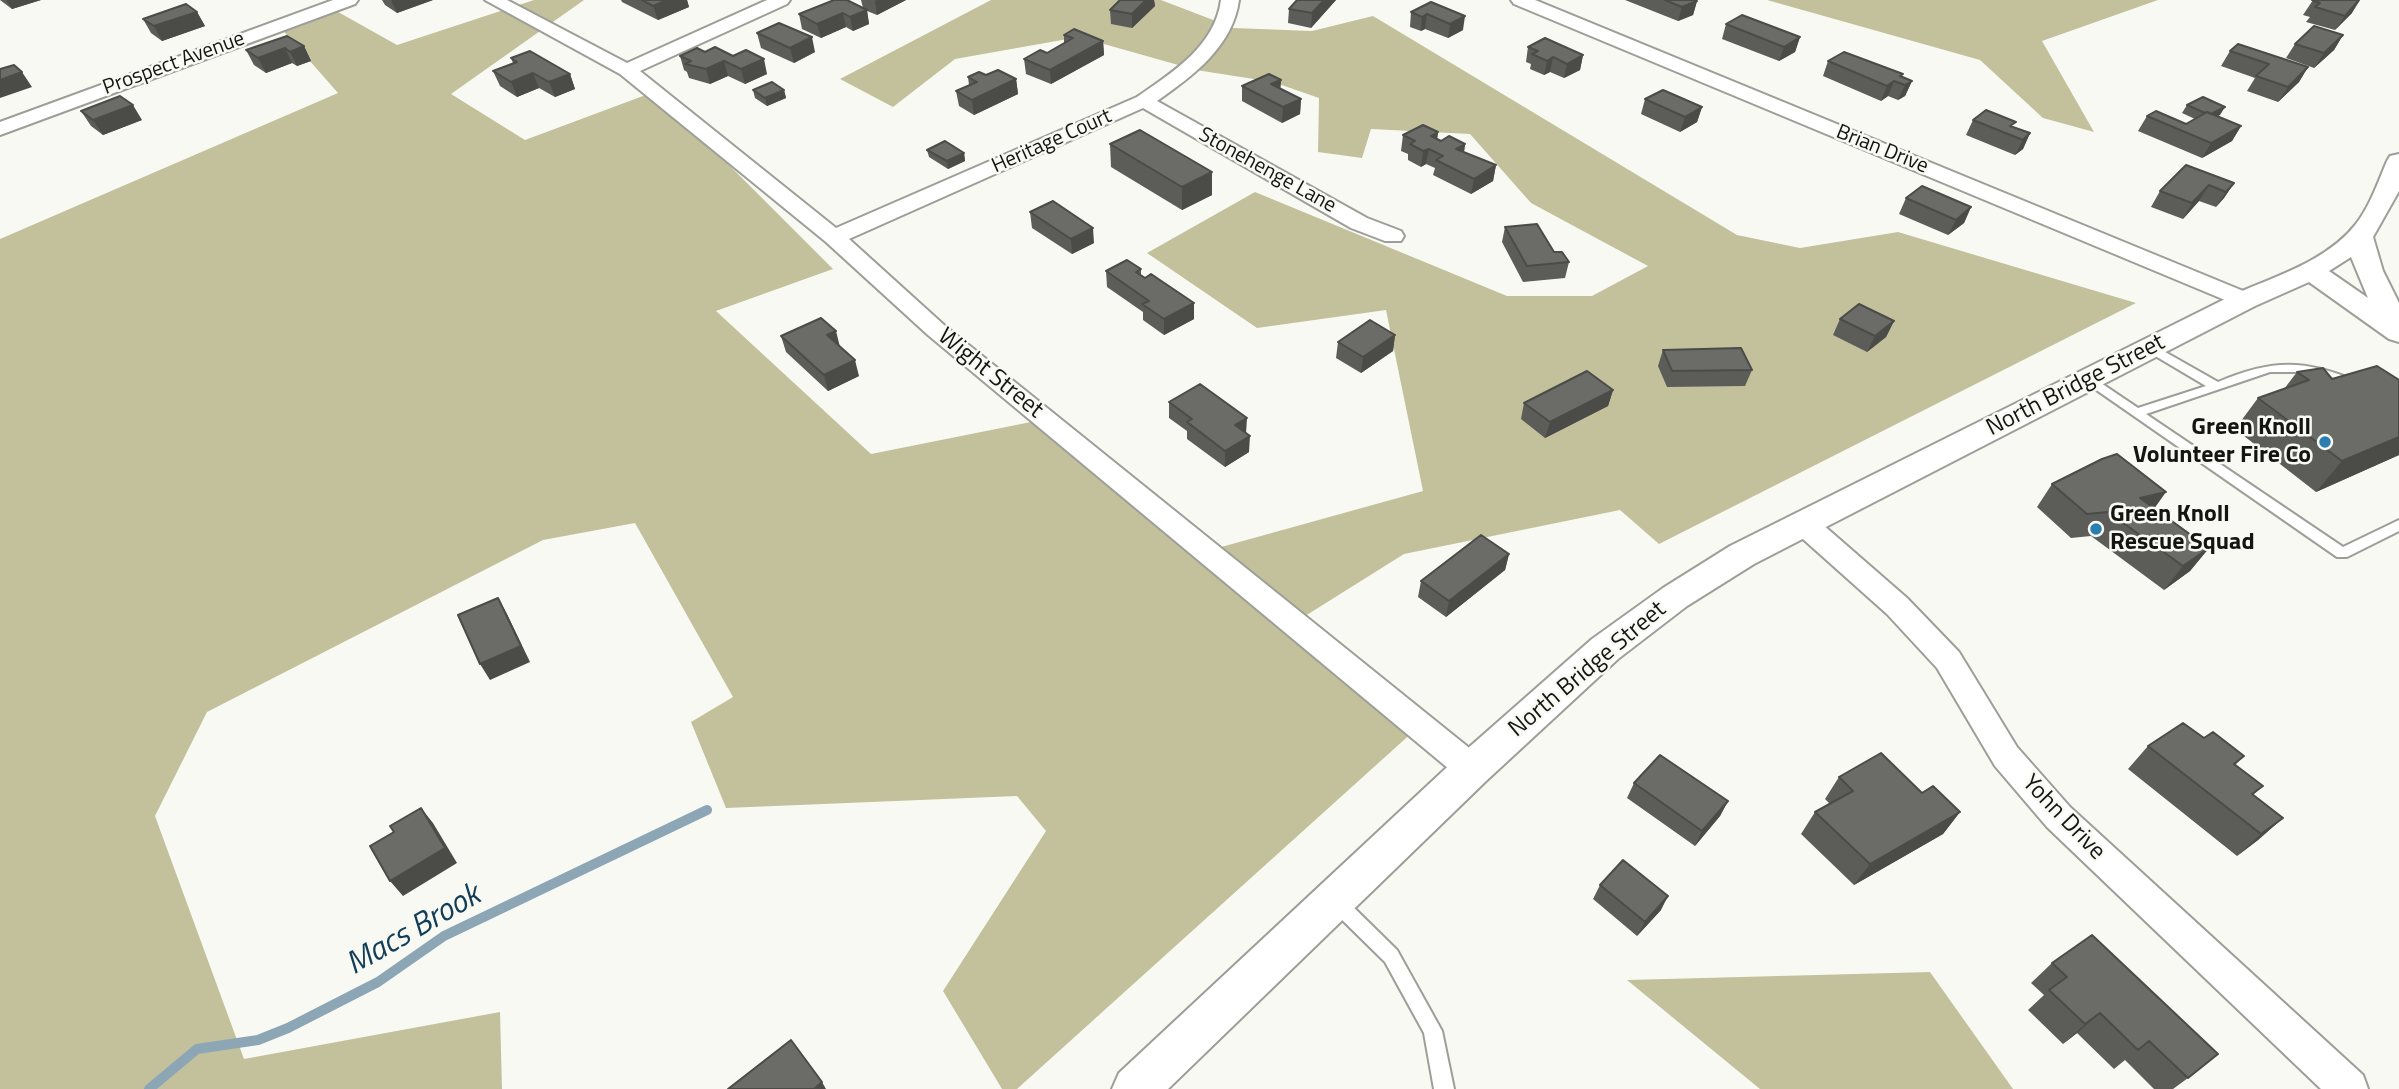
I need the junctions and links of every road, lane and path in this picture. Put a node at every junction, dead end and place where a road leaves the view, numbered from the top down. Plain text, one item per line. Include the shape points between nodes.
1 (349, 0) edge
2 (494, 0) edge
3 (781, 0) edge
4 (1230, 0) edge
5 (1520, 0) edge
6 (626, 70) junction
7 (1144, 102) junction
8 (0, 129) edge
9 (2399, 161) edge
10 (1393, 236) dead end
11 (2360, 236) junction
12 (834, 237) junction
13 (2310, 270) junction
14 (2245, 300) junction
15 (2399, 322) edge
16 (2399, 333) edge
17 (2151, 348) junction
18 (2088, 380) junction
19 (2217, 387) junction
20 (2366, 390) edge
21 (2138, 412) junction
22 (1804, 524) junction
23 (2399, 525) edge
24 (1472, 769) junction
25 (1333, 899) junction
26 (1135, 1089) edge
27 (1444, 1089) edge
28 (2348, 1089) edge

1 - 8 street, Prospect Avenue
2 - 6 street, Wight Street
3 - 6 street
4 - 7 street, Heritage Court via 1214,40
5 - 14 street, Brian Drive
6 - 12 street, Wight Street
7 - 10 street, Stonehenge Lane via 1359,223
7 - 12 street, Heritage Court
9 - 11 street
11 - 13 street, North Bridge Street
11 - 15 street via 2370,278
12 - 24 street, Wight Street via 933,327
13 - 14 street, North Bridge Street
13 - 16 street
14 - 17 street, North Bridge Street
17 - 18 street, North Bridge Street
17 - 19 lane
18 - 21 lane
18 - 22 street, North Bridge Street
19 - 20 lane via 2252,371 2289,365 2334,375
19 - 21 lane
21 - 23 lane via 2342,553
22 - 24 street, North Bridge Street via 1742,555 1675,597 1605,649
22 - 28 street, Yohn Drive via 1909,618 1941,653 1976,701 1996,741 2039,796
24 - 25 street, North Bridge Street
25 - 26 street, North Bridge Street
25 - 27 lane via 1391,956 1433,1031

